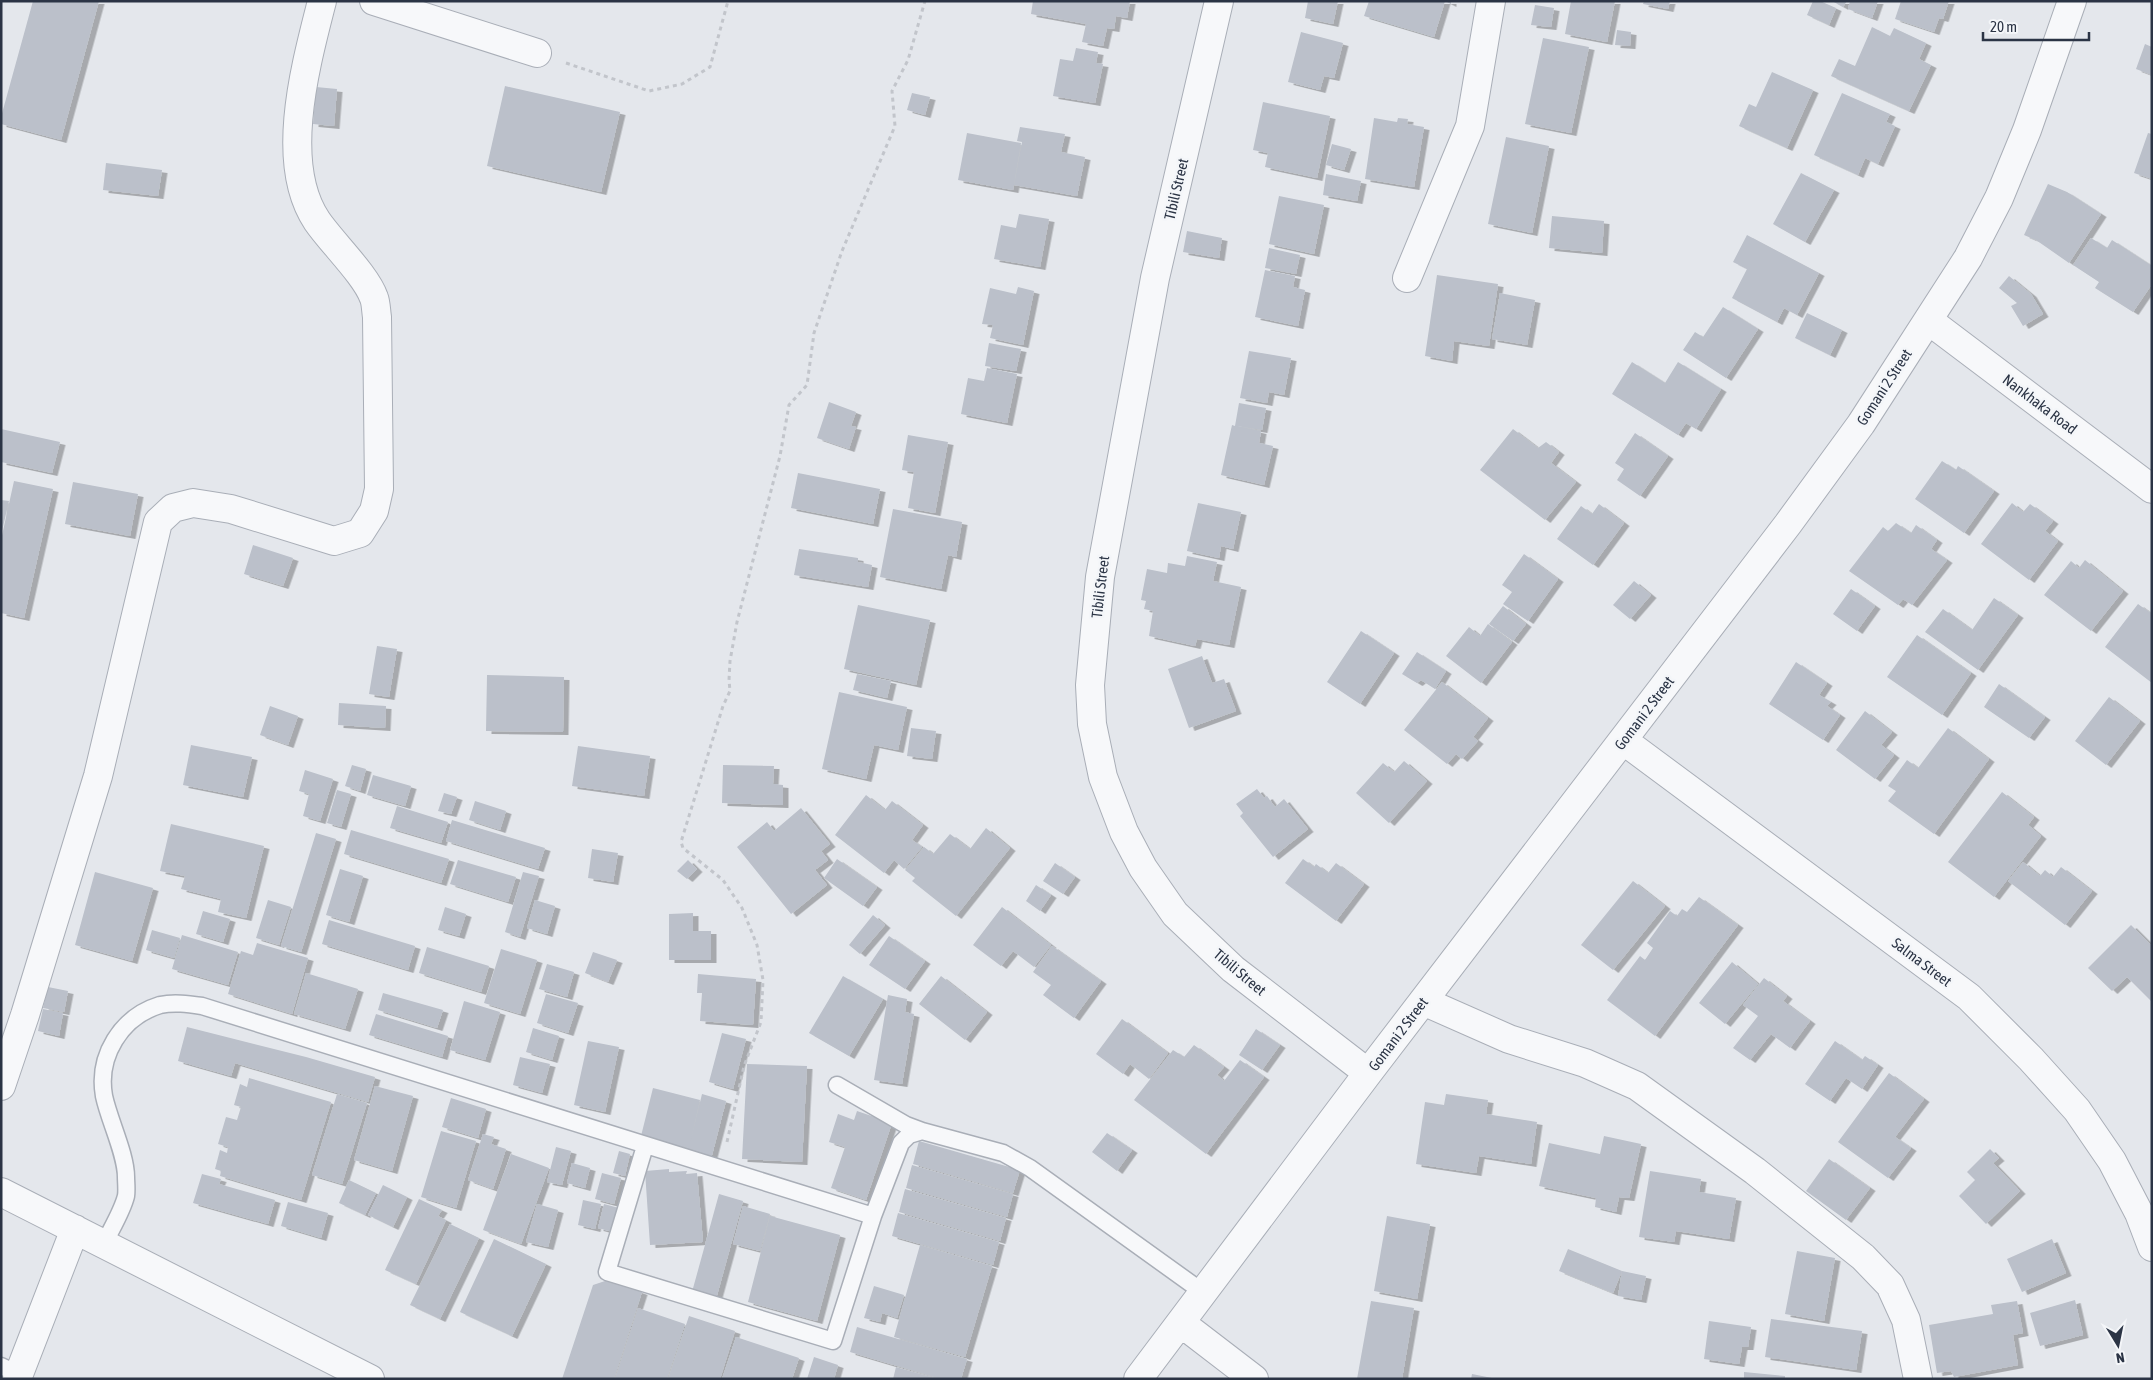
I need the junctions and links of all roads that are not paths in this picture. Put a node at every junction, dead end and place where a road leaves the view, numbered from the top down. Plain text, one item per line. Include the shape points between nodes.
1 (322, 1) edge
2 (374, 1) edge
3 (1219, 1) edge
4 (1491, 1) edge
5 (2072, 1) edge
6 (537, 54) road end
7 (1406, 278) dead end
8 (1928, 320) junction
9 (2152, 489) edge
10 (1624, 740) junction
11 (1423, 1001) junction
12 (1368, 1074) junction
13 (837, 1085) dead end
14 (1, 1086) edge
15 (922, 1131) junction
16 (645, 1146) junction
17 (1, 1192) edge
18 (873, 1216) junction
19 (74, 1229) junction
20 (104, 1244) junction
21 (2152, 1246) edge
22 (1204, 1293) junction
23 (1181, 1323) junction
24 (12, 1373) edge
25 (370, 1379) edge
26 (1138, 1379) edge
27 (1254, 1379) edge
28 (1918, 1379) edge

1 - 14 street via 304,71 298,122 298,161 305,195 316,220 374,298 377,317 379,489 374,511 360,533 334,542 231,509 193,504 173,508 158,522 98,776
2 - 6 street
3 - 12 street, Tibili Street via 1155,278 1100,577 1090,685 1092,724 1102,777 1124,832 1143,868 1175,914 1233,969
4 - 7 street via 1470,126
5 - 8 street, Gomani 2 Street via 2027,130 1999,198 1968,258
8 - 9 street, Nankhaka Road
8 - 10 street, Gomani 2 Street via 1861,424
10 - 11 street, Gomani 2 Street
10 - 21 street, Salma Street via 1969,997 2077,1110 2112,1160
11 - 12 street, Gomani 2 Street
11 - 28 street via 1509,1040 1585,1063 1637,1086 1755,1171 1862,1256 1890,1285 1906,1320
12 - 22 street, Gomani 2 Street
13 - 15 lane
15 - 18 lane via 909,1134 901,1143
15 - 22 lane via 1004,1153 1030,1168
16 - 18 lane
16 - 18 lane via 607,1272 833,1341
16 - 20 lane via 202,1006 162,1005 143,1012 127,1024 114,1039 106,1057 102,1076 104,1096 126,1174 126,1196
17 - 19 street
19 - 20 street
19 - 24 street
20 - 25 street
22 - 23 street, Gomani 2 Street
23 - 26 street, Gomani 2 Street
23 - 27 street

